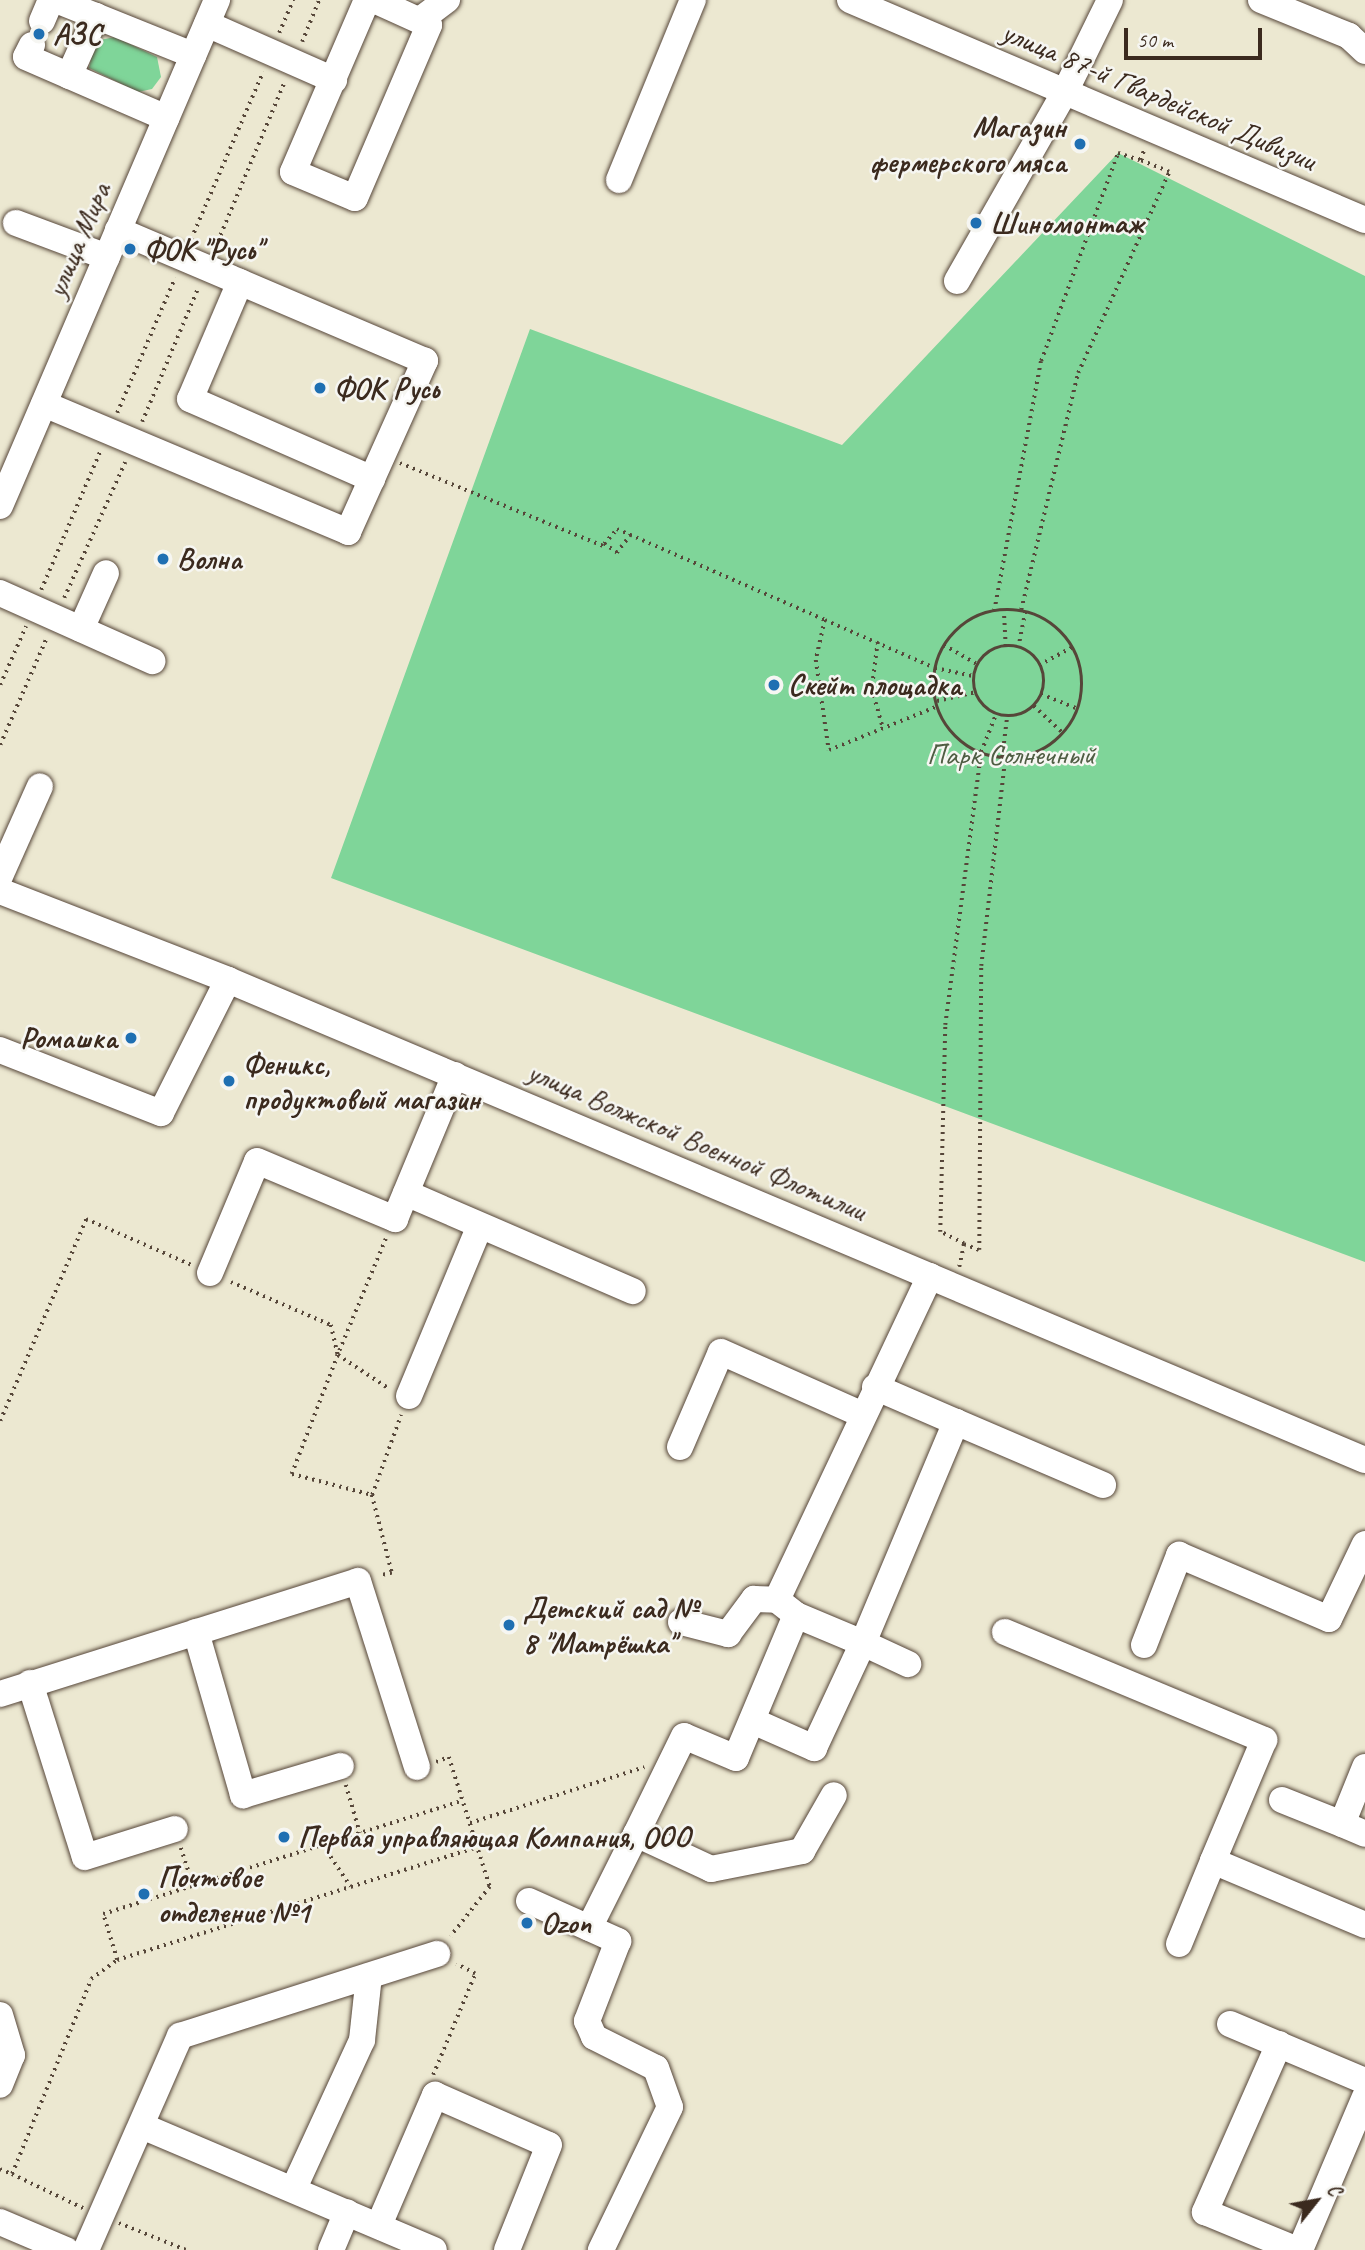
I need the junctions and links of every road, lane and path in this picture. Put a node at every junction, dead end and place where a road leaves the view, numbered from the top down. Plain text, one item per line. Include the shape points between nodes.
1 (293, 0) edge
2 (319, 0) edge
3 (366, 0) edge
4 (374, 0) edge
5 (447, 0) edge
6 (693, 0) edge
7 (850, 0) edge
8 (1110, 0) edge
9 (1261, 0) edge
10 (212, 12) edge
11 (96, 16) junction
12 (45, 17) edge
13 (420, 20) junction
14 (1365, 51) edge
15 (193, 55) junction
16 (282, 57) junction
17 (69, 76) junction
18 (334, 80) junction
19 (1065, 92) junction
20 (166, 118) junction
21 (1153, 130) junction
22 (1140, 160) junction
23 (618, 180) dead end
24 (1365, 220) edge
25 (16, 223) dead end
26 (118, 230) junction
27 (107, 257) junction
28 (195, 263) junction
29 (957, 281) dead end
30 (240, 282) junction
31 (44, 404) junction
32 (109, 431) junction
33 (134, 442) junction
34 (377, 467) junction
35 (0, 506) edge
36 (631, 535) junction
37 (606, 547) junction
38 (106, 573) dead end
39 (0, 593) edge
40 (1004, 609) junction
41 (995, 611) junction
42 (1023, 611) junction
43 (44, 613) junction
44 (825, 620) junction
45 (81, 629) junction
46 (878, 642) junction
47 (944, 645) junction
48 (1006, 647) junction
49 (1073, 647) junction
50 (1018, 648) junction
51 (152, 661) dead end
52 (978, 665) junction
53 (1039, 665) junction
54 (935, 668) junction
55 (974, 676) junction
56 (0, 685) edge
57 (975, 692) junction
58 (1041, 694) junction
59 (937, 703) junction
60 (1034, 706) junction
61 (1078, 710) junction
62 (996, 714) junction
63 (1007, 716) junction
64 (883, 728) junction
65 (1064, 734) junction
66 (0, 745) edge
67 (981, 752) junction
68 (1004, 757) junction
69 (40, 786) dead end
70 (0, 876) edge
71 (0, 891) edge
72 (228, 980) junction
73 (0, 1050) edge
74 (455, 1075) junction
75 (406, 1193) junction
76 (395, 1219) junction
77 (479, 1228) junction
78 (964, 1244) junction
79 (210, 1273) junction
80 (942, 1281) junction
81 (633, 1291) dead end
82 (338, 1354) junction
83 (875, 1387) junction
84 (408, 1396) junction
85 (863, 1415) junction
86 (0, 1421) edge
87 (957, 1422) junction
88 (680, 1447) dead end
89 (1365, 1460) edge
90 (1103, 1485) dead end
91 (372, 1495) junction
92 (1365, 1544) edge
93 (358, 1581) junction
94 (787, 1608) junction
95 (681, 1622) dead end
96 (196, 1632) junction
97 (1005, 1632) dead end
98 (863, 1643) junction
99 (1144, 1645) dead end
100 (908, 1664) dead end
101 (30, 1683) junction
102 (0, 1694) edge
103 (753, 1721) junction
104 (673, 1758) junction
105 (341, 1766) joint
106 (1365, 1767) edge
107 (417, 1768) joint
108 (834, 1795) dead end
109 (1283, 1800) dead end
110 (463, 1801) junction
111 (470, 1823) junction
112 (175, 1829) joint
113 (1353, 1829) edge
114 (360, 1833) junction
115 (636, 1834) junction
116 (323, 1845) junction
117 (477, 1847) junction
118 (1213, 1861) junction
119 (193, 1886) junction
120 (351, 1887) junction
121 (529, 1901) dead end
122 (1365, 1925) edge
123 (589, 1928) junction
124 (1178, 1944) dead end
125 (437, 1954) junction
126 (117, 1960) junction
127 (369, 1976) junction
128 (0, 2015) edge
129 (1230, 2024) dead end
130 (1279, 2044) junction
131 (1365, 2081) edge
132 (0, 2085) edge
133 (435, 2095) junction
134 (1365, 2097) edge
135 (142, 2126) junction
136 (0, 2169) edge
137 (294, 2188) junction
138 (347, 2212) junction
139 (0, 2222) edge
140 (379, 2225) junction
141 (66, 2250) edge
142 (86, 2250) edge
143 (331, 2250) edge
144 (434, 2250) edge
145 (507, 2250) edge
146 (601, 2250) edge
147 (1299, 2250) edge

1 - 16 path
2 - 16 path
3 - 18 street
4 - 13 street
5 - 13 street
6 - 23 street
7 - 19 street, улица 87-й Гвардейской Дивизии
8 - 19 street
9 - 14 street via 1349,36
10 - 15 street, улица Мира
10 - 16 street
11 - 12 street
11 - 15 street
11 - 17 street
12 - 17 street via 26,57
13 - 18 street via 429,25 355,198 293,172
15 - 20 street, улица Мира
16 - 18 street
16 - 28 path
16 - 28 path
17 - 20 street
19 - 21 street, улица 87-й Гвардейской Дивизии
19 - 29 street
20 - 26 street, улица Мира
21 - 22 path
21 - 24 street, улица 87-й Гвардейской Дивизии
22 - 41 path via 1118,153 1041,361
22 - 42 path via 1169,172 1078,373
25 - 27 street
26 - 27 street, улица Мира
26 - 28 street
27 - 31 street, улица Мира
28 - 30 street
28 - 32 path
28 - 33 path
30 - 34 street via 425,361
30 - 34 street via 190,399
31 - 32 street
31 - 35 street, улица Мира
32 - 33 street
32 - 43 path
33 - 34 street via 348,532
33 - 43 path
34 - 37 path
36 - 37 path via 617,554
36 - 37 path via 617,529 607,534
36 - 44 path
38 - 45 street
39 - 43 street
40 - 41 path
40 - 42 path
40 - 48 path
41 - 47 path via 960,627
42 - 49 path via 1060,631
42 - 50 path
43 - 45 street
43 - 56 path
43 - 66 path
44 - 46 path
44 - 64 path via 816,660 829,750
45 - 51 street
46 - 54 path
46 - 64 path via 872,689
47 - 52 path
47 - 54 path
48 - 50 path
48 - 52 path
49 - 53 path
49 - 61 path via 1083,688
50 - 53 path
52 - 55 path
53 - 58 path
54 - 55 path
54 - 59 path
55 - 57 path
57 - 59 path
57 - 62 path
58 - 60 path
58 - 61 path
59 - 64 path
59 - 67 path via 954,736
60 - 63 path
60 - 65 path
61 - 65 path
62 - 63 path
62 - 67 path
63 - 68 path
65 - 68 path via 1045,749
67 - 68 path
67 - 78 path via 945,1025 940,1232
68 - 78 path via 981,966 979,1250
69 - 70 street
71 - 72 street, улица Волжской Военной Флотилии
72 - 73 street via 161,1113
72 - 74 street, улица Волжской Военной Флотилии
74 - 75 street
74 - 80 street, улица Волжской Военной Флотилии
75 - 76 street
75 - 77 street
76 - 79 street via 257,1161
76 - 82 path
77 - 81 street
77 - 84 street
78 - 80 path
79 - 82 path via 331,1325
79 - 86 path via 86,1219
80 - 83 street
80 - 89 street, улица Волжской Военной Флотилии
82 - 84 path via 370,1380
82 - 91 path via 292,1474
83 - 85 street
83 - 87 street
84 - 91 path
85 - 88 street via 721,1352
85 - 94 street
87 - 90 street
87 - 98 street
91 - 93 path via 392,1573
92 - 99 street via 1329,1619 1179,1555
93 - 96 street
93 - 107 street
94 - 95 street via 754,1599 728,1634
94 - 98 street
94 - 103 street
96 - 101 street
96 - 105 street via 243,1794
97 - 118 street via 1264,1740
98 - 100 street
98 - 103 street via 814,1748
101 - 102 street
101 - 112 street via 85,1857
103 - 104 street via 736,1758 684,1736
104 - 111 path
104 - 115 street
105 - 114 path
106 - 113 street
107 - 110 path via 449,1758
108 - 115 street via 802,1850 711,1869
109 - 113 street
110 - 111 path
110 - 114 path
111 - 117 path
112 - 119 path
114 - 116 path
115 - 123 street
116 - 119 path
116 - 120 path
117 - 120 path
117 - 125 path via 490,1887
118 - 122 street
118 - 124 street
119 - 126 path via 103,1914
120 - 126 path
121 - 123 street
123 - 146 street via 618,1941 587,2021 594,2037 656,2068 670,2107
125 - 127 street
125 - 133 path via 475,1974 432,2070
126 - 136 path via 91,1979 12,2174
127 - 135 street via 180,2036
127 - 137 street via 362,2040
128 - 132 street via 12,2055
129 - 130 street
130 - 131 street
130 - 147 street via 1205,2212
133 - 140 street
133 - 145 street via 550,2145
134 - 147 street
135 - 137 street
135 - 142 street
137 - 138 street
138 - 140 street
138 - 143 street
139 - 141 street
140 - 144 street

